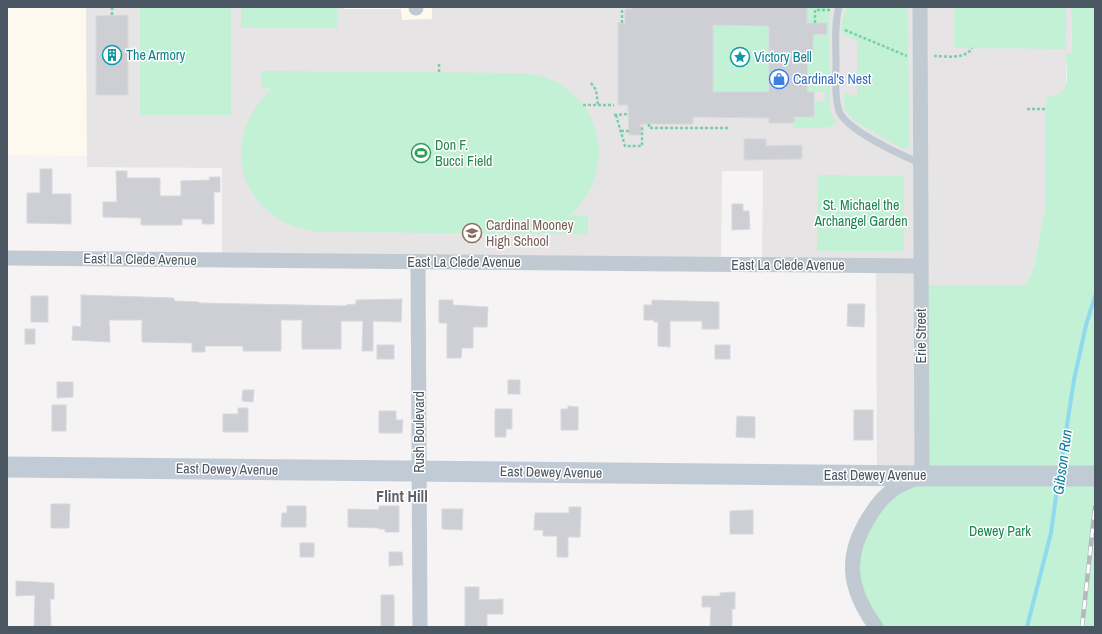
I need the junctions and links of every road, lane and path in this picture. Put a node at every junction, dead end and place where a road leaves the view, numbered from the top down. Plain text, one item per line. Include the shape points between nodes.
1 (112, 7) edge
2 (622, 7) edge
3 (839, 7) edge
4 (920, 7) edge
5 (830, 10) dead end
6 (112, 15) dead end
7 (622, 23) dead end
8 (815, 23) dead end
9 (836, 27) junction
10 (875, 42) dead end
11 (438, 64) dead end
12 (438, 72) dead end
13 (591, 83) dead end
14 (583, 104) dead end
15 (598, 104) junction
16 (614, 104) dead end
17 (1027, 109) dead end
18 (1046, 109) dead end
19 (629, 114) dead end
20 (649, 124) dead end
21 (642, 125) dead end
22 (730, 128) dead end
23 (621, 132) junction
24 (629, 132) dead end
25 (920, 163) junction
26 (7, 258) edge
27 (418, 262) junction
28 (921, 266) junction
29 (7, 467) edge
30 (419, 470) junction
31 (922, 476) junction
32 (1095, 476) edge
33 (420, 627) edge
34 (876, 627) edge

1 - 6 path
2 - 7 path
3 - 9 lane
4 - 25 street, Erie Street
5 - 8 path via 815,10
9 - 10 path
9 - 25 lane via 837,98 844,120 897,153
11 - 12 path
13 - 15 path via 596,90
14 - 15 path
15 - 16 path
17 - 18 path
19 - 23 path via 615,115
20 - 22 path via 649,128
21 - 23 path via 642,146 625,146
23 - 24 path
25 - 28 street, Erie Street
26 - 27 street, East La Clede Avenue
27 - 28 street, East La Clede Avenue
27 - 30 street, Rush Boulevard
28 - 31 street, Erie Street
29 - 30 street, East Dewey Avenue
30 - 31 street, East Dewey Avenue
30 - 33 street, Rush Boulevard
31 - 32 street, East Dewey Avenue
31 - 34 street via 894,488 884,496 861,529 855,546 852,559 854,584 860,601

